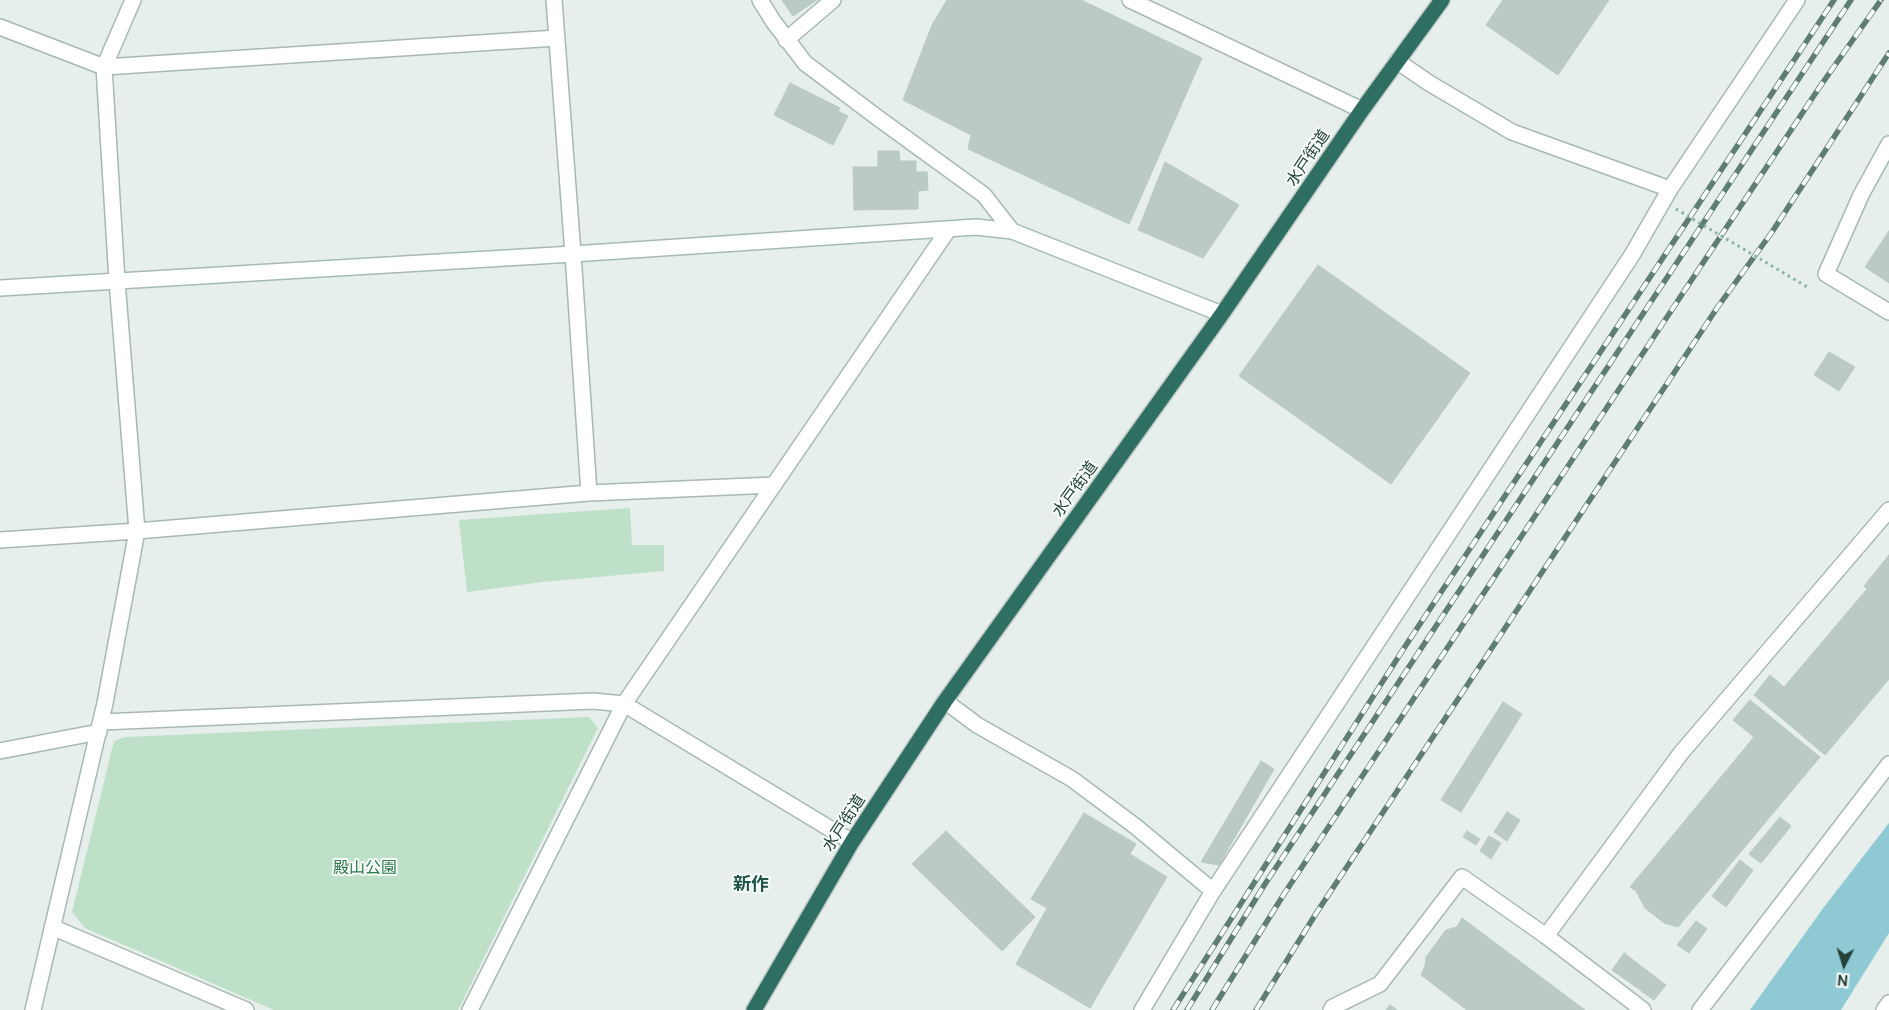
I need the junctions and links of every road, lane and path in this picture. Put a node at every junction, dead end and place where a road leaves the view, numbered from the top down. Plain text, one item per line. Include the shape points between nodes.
1 (133, 0) edge
2 (554, 0) edge
3 (760, 0) edge
4 (833, 0) edge
5 (1130, 0) edge
6 (1442, 0) edge
7 (1797, 0) edge
8 (0, 28) edge
9 (557, 38) junction
10 (786, 40) junction
11 (1397, 61) junction
12 (104, 67) junction
13 (1362, 110) junction
14 (1889, 144) edge
15 (1670, 189) junction
16 (1676, 208) dead end
17 (948, 230) junction
18 (1012, 231) junction
19 (573, 254) junction
20 (117, 281) junction
21 (0, 288) edge
22 (1809, 288) dead end
23 (1889, 312) edge
24 (1222, 314) junction
25 (774, 485) junction
26 (589, 493) junction
27 (1889, 510) edge
28 (136, 531) junction
29 (0, 540) edge
30 (945, 702) junction
31 (624, 704) junction
32 (100, 727) junction
33 (0, 751) edge
34 (1889, 764) edge
35 (852, 842) junction
36 (1213, 891) junction
37 (52, 927) junction
38 (1546, 936) junction
39 (1889, 1003) edge
40 (33, 1010) edge
41 (246, 1010) edge
42 (470, 1010) edge
43 (754, 1010) edge
44 (1142, 1010) edge
45 (1331, 1010) edge
46 (1643, 1010) edge
47 (1700, 1010) edge
48 (1884, 1010) edge

1 - 12 street
2 - 9 street
3 - 10 street
4 - 10 street
5 - 13 street
6 - 11 highway, 水戸街道
7 - 15 street
8 - 12 street
9 - 12 street
9 - 19 street
10 - 18 street via 804,63 984,195
11 - 13 highway, 水戸街道
11 - 15 street via 1429,84 1512,132
12 - 20 street
13 - 24 highway, 水戸街道
14 - 23 street via 1861,195 1826,274
15 - 36 street via 1632,255
16 - 22 path, bridge
17 - 18 street via 976,227
17 - 19 street
17 - 25 street
18 - 24 street
19 - 20 street
19 - 26 street
20 - 21 street
20 - 28 street
24 - 30 highway, 水戸街道
25 - 26 street
25 - 31 street
26 - 28 street
27 - 38 street via 1681,753
28 - 29 street
28 - 32 street
30 - 35 highway, 水戸街道
30 - 36 street via 977,725 1072,779
31 - 32 street via 594,701
31 - 35 street
31 - 42 street
32 - 33 street
32 - 37 street
34 - 47 street
35 - 43 highway, 水戸街道
36 - 44 street
37 - 40 street
37 - 41 street
38 - 45 street via 1462,877 1380,984 1333,1006
38 - 46 street
39 - 48 street

